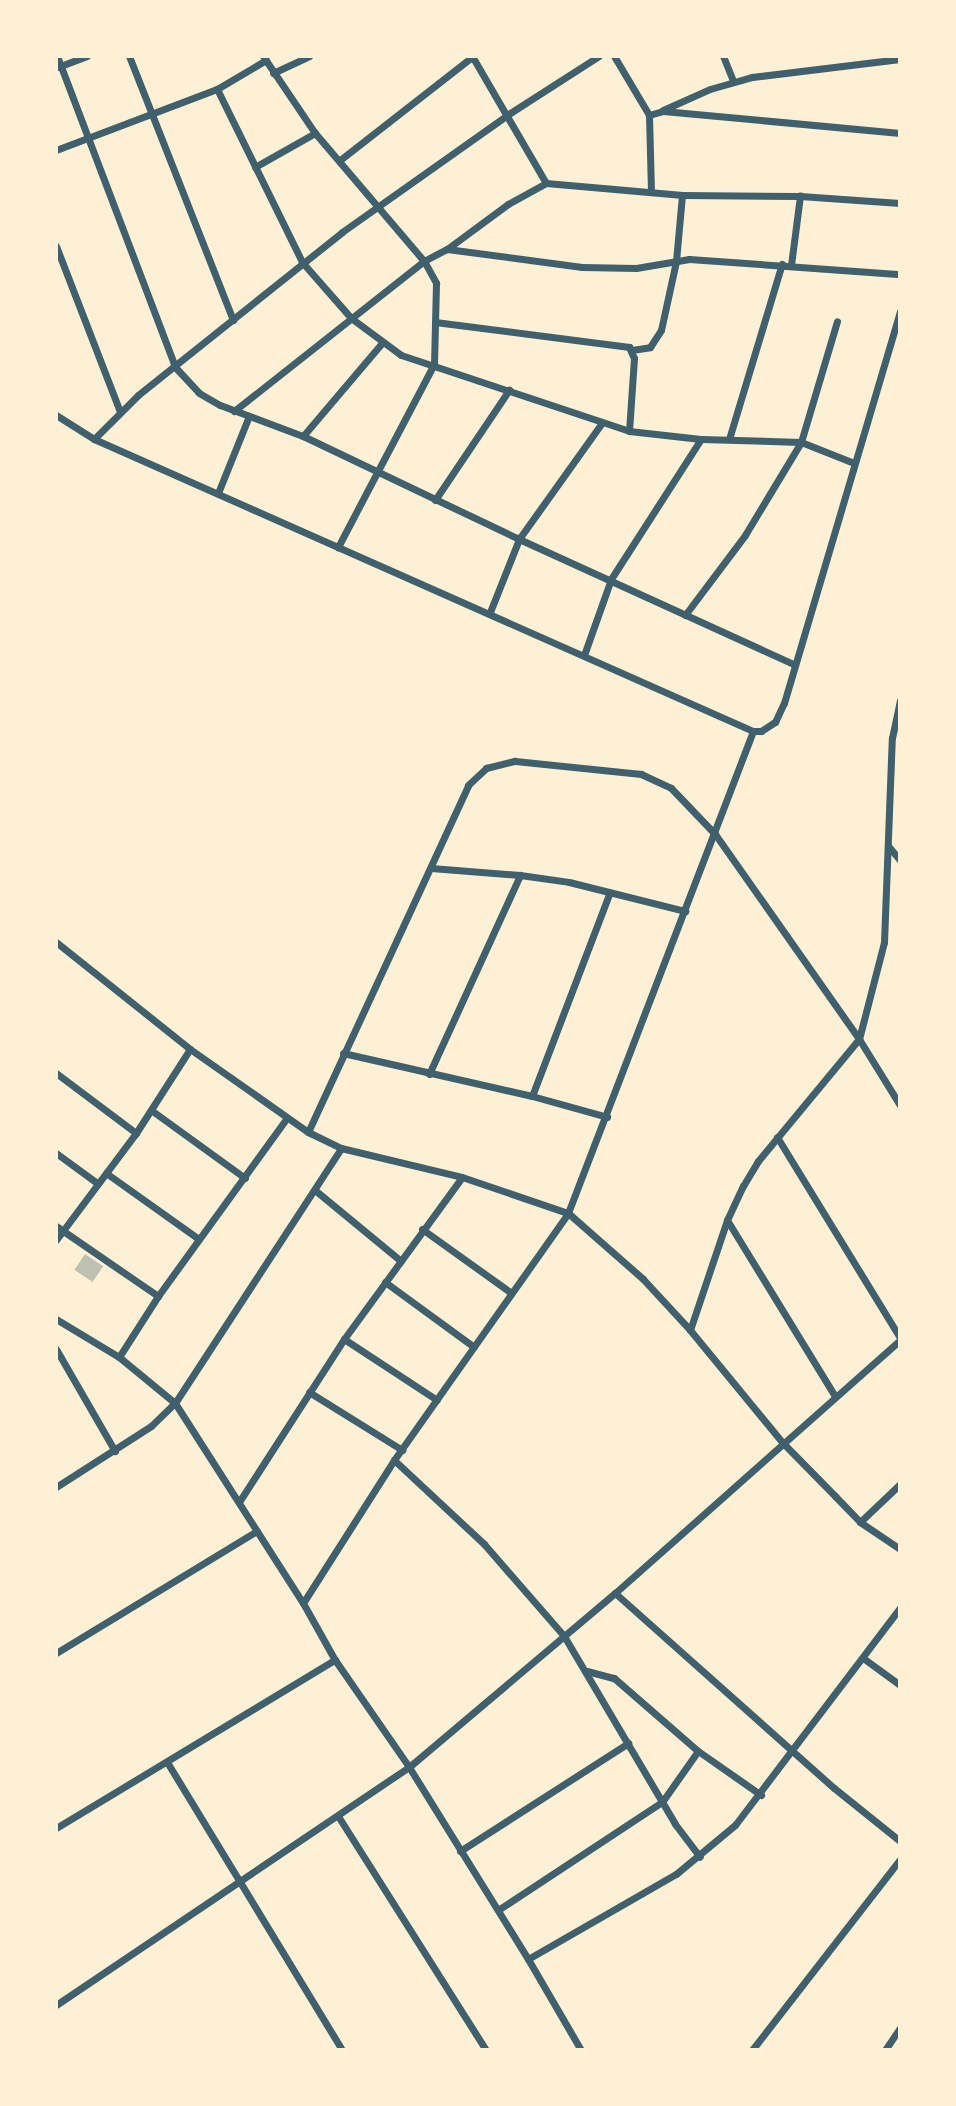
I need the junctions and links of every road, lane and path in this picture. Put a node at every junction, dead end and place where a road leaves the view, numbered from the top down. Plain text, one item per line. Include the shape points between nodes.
1 (57, 56) edge
2 (87, 56) edge
3 (129, 56) edge
4 (309, 56) edge
5 (472, 56) edge
6 (599, 56) edge
7 (614, 56) edge
8 (723, 56) edge
9 (264, 58) edge
10 (898, 58) edge
11 (58, 67) edge
12 (273, 73) junction
13 (733, 81) junction
14 (217, 89) junction
15 (663, 111) junction
16 (153, 115) junction
17 (507, 115) junction
18 (649, 115) junction
19 (315, 132) junction
20 (900, 134) edge
21 (86, 138) junction
22 (56, 149) edge
23 (340, 160) junction
24 (255, 167) junction
25 (546, 183) junction
26 (651, 191) junction
27 (682, 195) junction
28 (800, 196) junction
29 (900, 203) edge
30 (377, 208) junction
31 (56, 246) edge
32 (447, 249) junction
33 (424, 261) junction
34 (676, 261) junction
35 (302, 262) junction
36 (782, 264) junction
37 (791, 265) junction
38 (900, 274) edge
39 (900, 311) edge
40 (351, 318) junction
41 (233, 320) junction
42 (837, 321) dead end
43 (435, 323) junction
44 (382, 343) junction
45 (632, 350) junction
46 (434, 364) junction
47 (175, 367) junction
48 (509, 390) junction
49 (234, 411) junction
50 (120, 412) junction
51 (56, 415) edge
52 (249, 416) junction
53 (601, 424) junction
54 (629, 431) junction
55 (303, 436) junction
56 (94, 439) junction
57 (701, 439) junction
58 (729, 439) junction
59 (801, 442) junction
60 (854, 463) junction
61 (375, 472) junction
62 (219, 493) junction
63 (435, 500) junction
64 (519, 539) junction
65 (338, 547) junction
66 (611, 579) junction
67 (490, 612) junction
68 (685, 615) junction
69 (584, 655) junction
70 (795, 664) junction
71 (900, 701) edge
72 (753, 731) junction
73 (715, 834) junction
74 (889, 846) junction
75 (900, 860) edge
76 (431, 868) junction
77 (520, 875) junction
78 (610, 891) junction
79 (685, 911) junction
80 (57, 945) edge
81 (859, 1039) junction
82 (190, 1049) junction
83 (343, 1053) junction
84 (56, 1073) edge
85 (429, 1074) junction
86 (532, 1096) junction
87 (900, 1105) edge
88 (151, 1110) junction
89 (607, 1117) junction
90 (287, 1118) junction
91 (308, 1132) junction
92 (136, 1133) junction
93 (777, 1138) junction
94 (341, 1148) junction
95 (56, 1153) edge
96 (106, 1172) junction
97 (462, 1177) junction
98 (245, 1178) junction
99 (97, 1184) junction
100 (316, 1191) junction
101 (568, 1213) junction
102 (727, 1220) junction
103 (59, 1228) edge
104 (422, 1229) junction
105 (199, 1239) junction
106 (56, 1240) edge
107 (401, 1261) junction
108 (385, 1282) junction
109 (510, 1292) junction
110 (158, 1296) junction
111 (56, 1319) edge
112 (690, 1330) junction
113 (344, 1339) junction
114 (900, 1339) edge
115 (474, 1347) junction
116 (56, 1349) edge
117 (119, 1357) junction
118 (309, 1392) junction
119 (835, 1396) junction
120 (437, 1400) junction
121 (175, 1403) junction
122 (782, 1442) junction
123 (402, 1450) junction
124 (115, 1451) junction
125 (394, 1460) junction
126 (900, 1483) edge
127 (56, 1487) edge
128 (239, 1502) junction
129 (860, 1522) junction
130 (257, 1531) junction
131 (900, 1549) edge
132 (615, 1593) junction
133 (303, 1603) junction
134 (900, 1608) edge
135 (564, 1636) junction
136 (56, 1653) edge
137 (863, 1658) junction
138 (335, 1660) junction
139 (587, 1671) junction
140 (900, 1685) edge
141 (628, 1743) junction
142 (794, 1750) junction
143 (698, 1751) junction
144 (167, 1762) junction
145 (409, 1768) junction
146 (761, 1795) junction
147 (662, 1802) junction
148 (338, 1816) junction
149 (56, 1828) edge
150 (900, 1841) edge
151 (460, 1851) junction
152 (700, 1857) junction
153 (900, 1859) edge
154 (238, 1883) junction
155 (498, 1910) junction
156 (528, 1959) junction
157 (56, 2005) edge
158 (899, 2031) edge
159 (342, 2050) edge
160 (486, 2050) edge
161 (580, 2050) edge
162 (752, 2050) edge
163 (885, 2050) edge

1 - 11 street
2 - 11 street
3 - 16 street
4 - 12 street
5 - 17 street
5 - 23 street
6 - 17 street
7 - 18 street
8 - 13 street
9 - 12 street
9 - 14 street
10 - 13 street
11 - 21 street
12 - 19 street
13 - 15 street
14 - 16 street
14 - 24 street
15 - 18 street
15 - 20 street
16 - 21 street
16 - 41 street
17 - 25 street
17 - 30 street
18 - 26 street
19 - 23 street
19 - 24 street
21 - 22 street
21 - 47 street
23 - 30 street
24 - 35 street
25 - 26 street
25 - 32 street via 508,204
26 - 27 street
27 - 28 street
27 - 34 street
28 - 29 street
28 - 37 street
30 - 33 street
30 - 35 street
31 - 50 street
32 - 33 street
32 - 34 street via 618,269
33 - 40 street
33 - 43 street via 436,283
34 - 36 street
34 - 45 street via 661,330 650,347
35 - 40 street
35 - 41 street
36 - 37 street
36 - 58 street
37 - 38 street
39 - 60 street
40 - 44 street
40 - 49 street
41 - 47 street
42 - 59 street
43 - 45 street
43 - 46 street
44 - 46 street via 401,355
44 - 55 street
45 - 54 street
46 - 48 street
46 - 61 street
47 - 49 street via 199,393
47 - 50 street
48 - 53 street
48 - 63 street
49 - 52 street
50 - 56 street
51 - 56 street
52 - 55 street
52 - 62 street
53 - 54 street
53 - 64 street
54 - 57 street
55 - 61 street
56 - 62 street
57 - 58 street
57 - 66 street
58 - 59 street
59 - 60 street
59 - 68 street via 745,535
60 - 70 street
61 - 63 street
61 - 65 street
62 - 65 street
63 - 64 street
64 - 66 street
64 - 67 street
65 - 67 street
66 - 68 street
66 - 69 street
67 - 69 street
68 - 70 street
69 - 72 street
70 - 72 street via 775,722 766,730
71 - 74 street via 892,738
72 - 73 street
73 - 76 street via 671,788 641,774 515,761 477,774 468,785
73 - 79 street
73 - 81 street
74 - 75 street
74 - 81 street via 883,951
76 - 77 street
76 - 83 street
77 - 78 street
77 - 85 street
78 - 79 street
78 - 86 street
79 - 89 street
80 - 82 street
81 - 87 street
81 - 93 street
82 - 88 street
82 - 90 street
83 - 85 street
83 - 91 street
84 - 92 street
85 - 86 street
86 - 89 street
88 - 92 street
88 - 98 street
89 - 101 street
90 - 91 street
90 - 98 street
91 - 94 street
92 - 96 street
93 - 102 street via 758,1161
93 - 114 street
94 - 97 street
94 - 100 street
95 - 99 street
96 - 99 street
96 - 105 street
97 - 101 street
97 - 104 street
98 - 105 street
99 - 103 street
100 - 107 street
100 - 121 street
101 - 109 street
101 - 112 street via 629,1264
102 - 112 street
102 - 119 street
103 - 106 street
103 - 110 street
104 - 107 street
104 - 109 street
105 - 110 street
107 - 108 street
108 - 113 street
108 - 115 street
109 - 115 street
110 - 117 street
111 - 117 street
112 - 122 street
113 - 118 street
113 - 120 street
114 - 119 street
115 - 120 street
116 - 124 street
117 - 121 street
118 - 123 street
118 - 128 street
119 - 122 street
120 - 123 street
121 - 124 street
121 - 128 street
122 - 129 street
122 - 132 street
123 - 125 street
124 - 127 street
125 - 133 street
125 - 135 street via 484,1544
126 - 129 street
128 - 130 street
129 - 131 street
130 - 133 street
130 - 136 street
132 - 135 street
132 - 142 street
133 - 138 street
134 - 137 street
135 - 139 street
135 - 145 street
137 - 140 street
137 - 142 street
138 - 144 street
138 - 145 street
139 - 141 street
139 - 143 street via 614,1678
141 - 147 street
141 - 151 street
142 - 146 street
142 - 150 street
143 - 146 street
143 - 147 street
144 - 149 street
144 - 154 street
145 - 148 street
145 - 151 street
146 - 152 street
147 - 152 street
147 - 155 street
148 - 154 street
148 - 160 street
151 - 155 street
152 - 156 street
153 - 162 street
154 - 157 street
154 - 159 street
155 - 156 street
156 - 161 street
158 - 163 street

